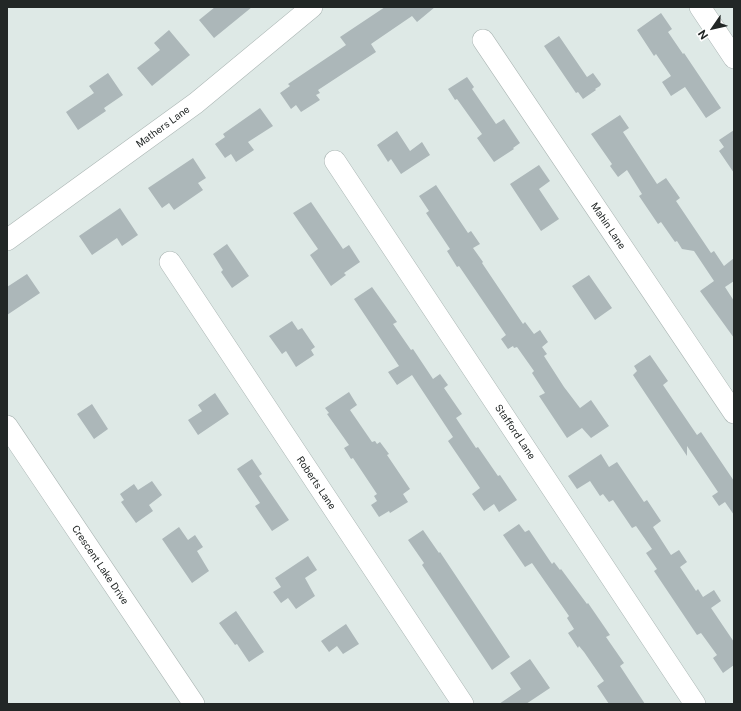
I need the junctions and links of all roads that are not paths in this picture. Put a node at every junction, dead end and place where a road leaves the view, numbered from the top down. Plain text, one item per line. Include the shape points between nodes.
1 (312, 7) edge
2 (700, 7) edge
3 (483, 40) dead end
4 (734, 58) edge
5 (335, 161) dead end
6 (7, 240) edge
7 (170, 262) dead end
8 (734, 413) edge
9 (7, 426) edge
10 (194, 704) edge
11 (463, 704) edge
12 (695, 704) edge

1 - 6 street, Mathers Lane via 196,103
2 - 4 street
3 - 8 street, Mahin Lane
5 - 12 street, Stafford Lane
7 - 11 street, Roberts Lane
9 - 10 street, Crescent Lake Drive

